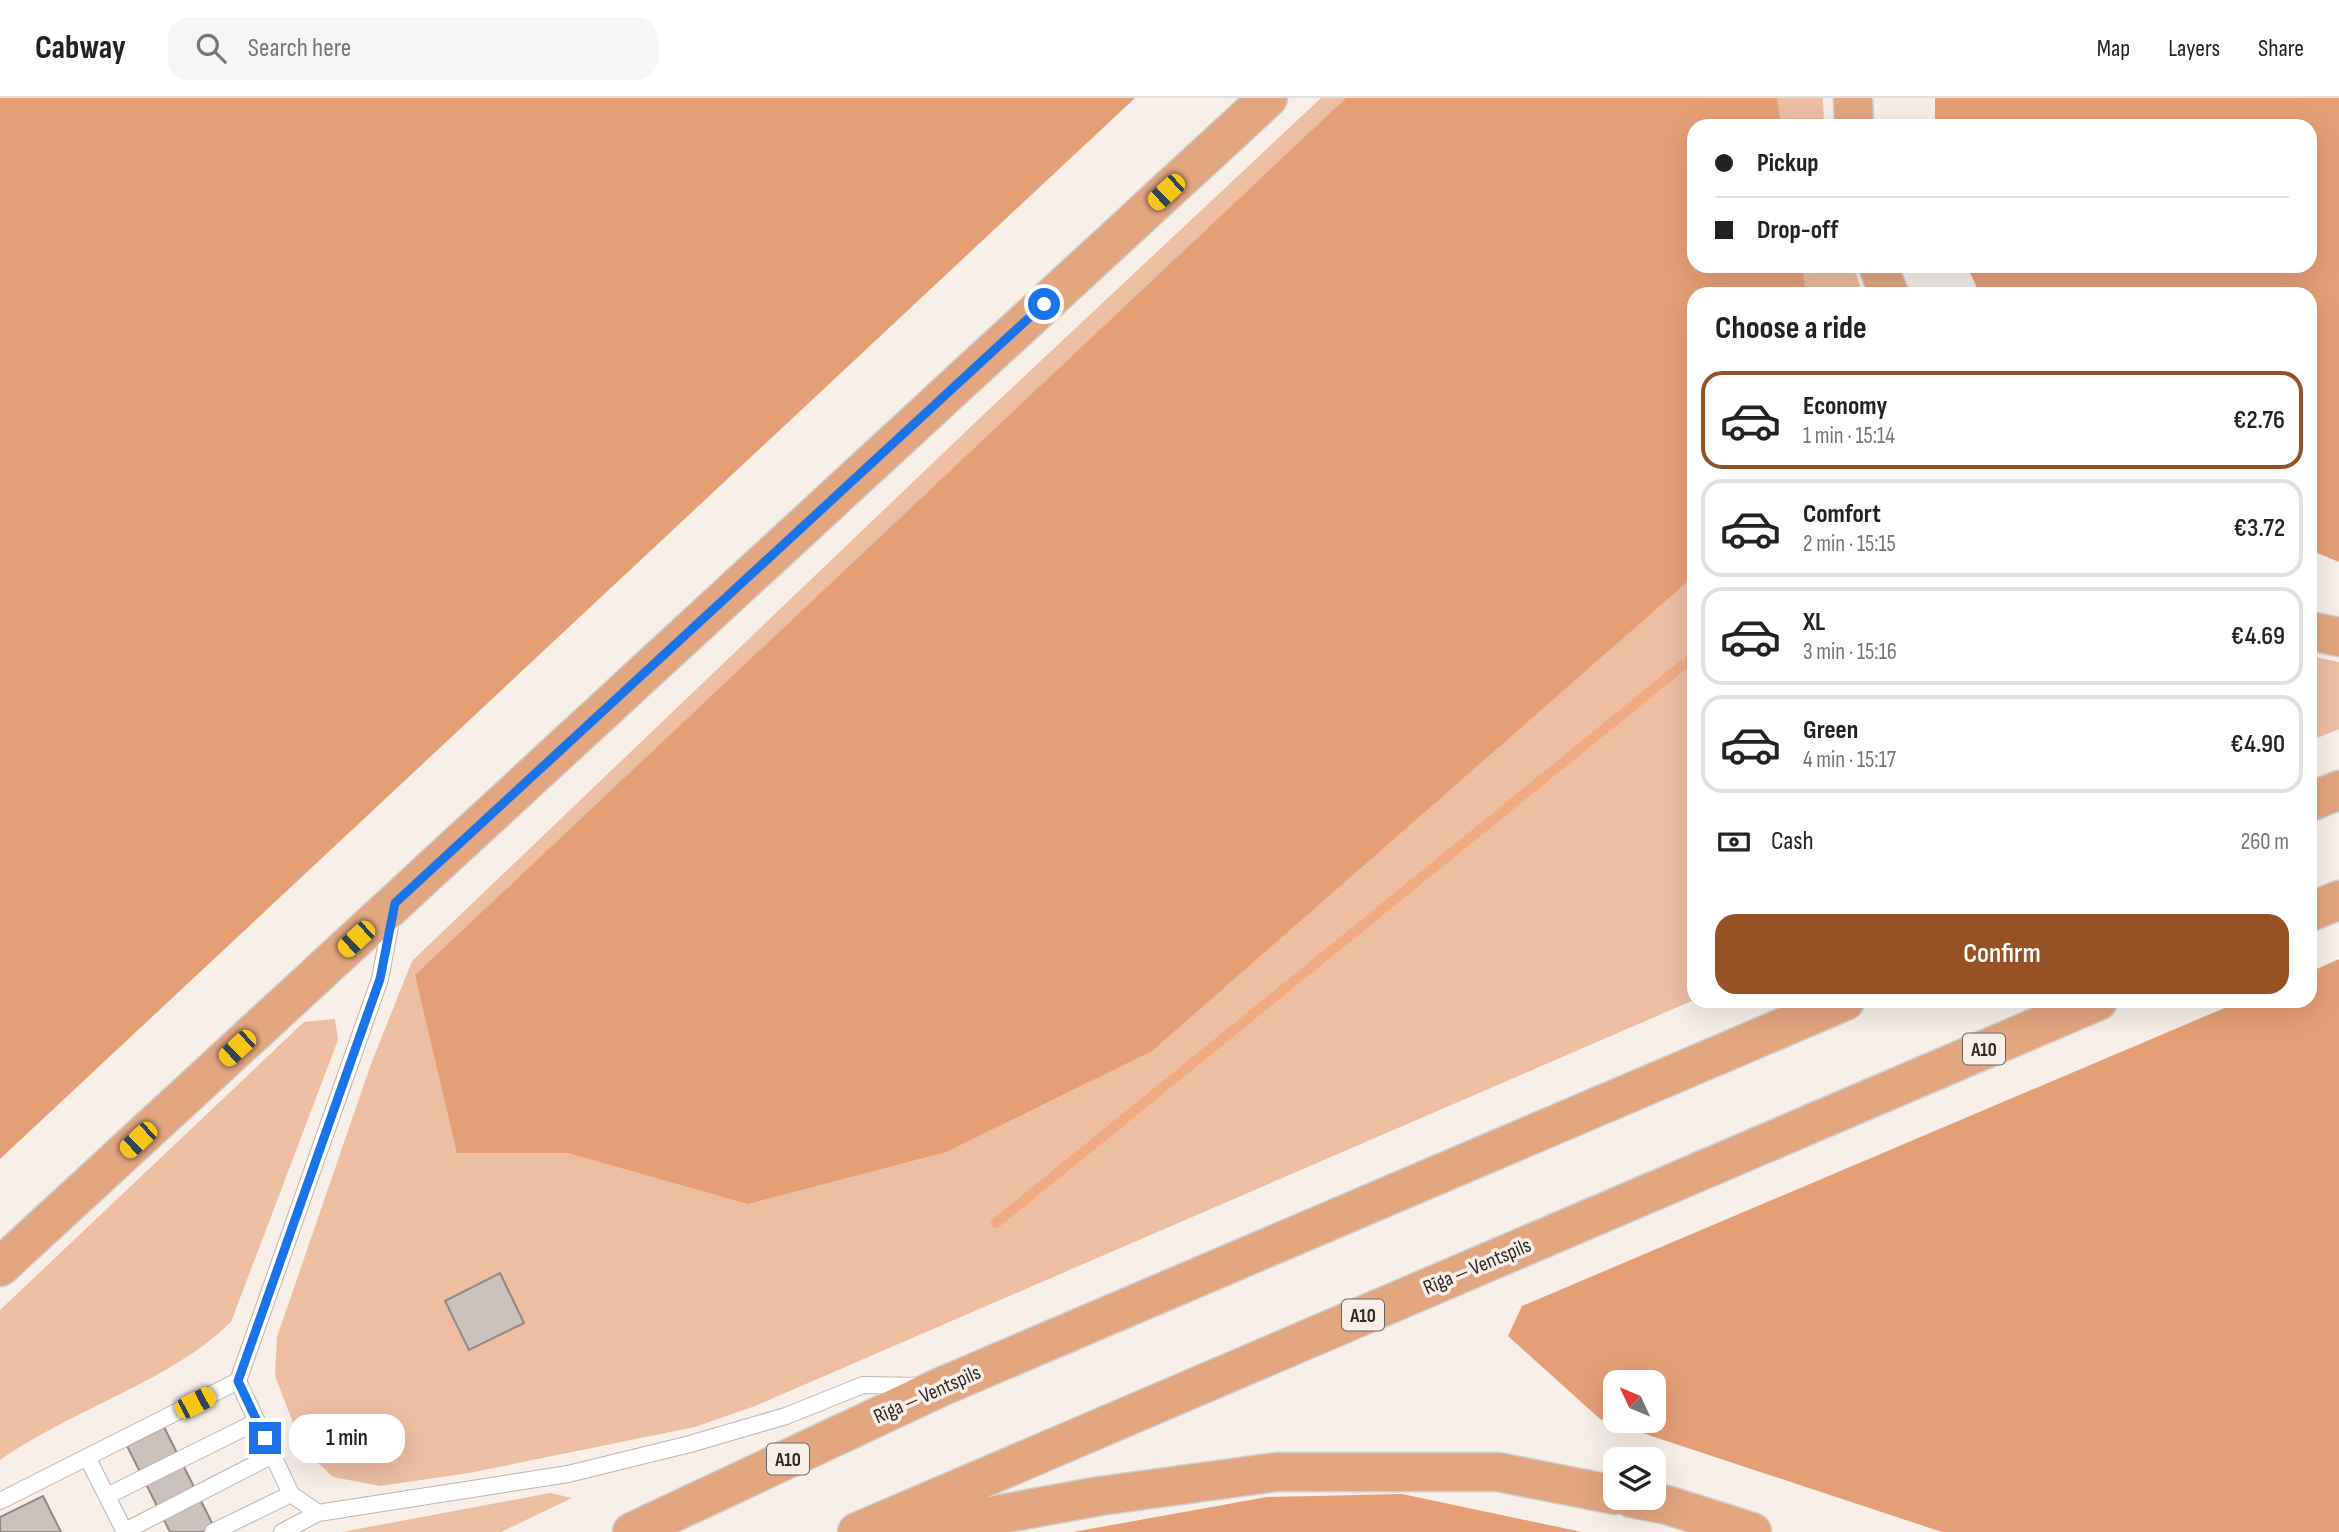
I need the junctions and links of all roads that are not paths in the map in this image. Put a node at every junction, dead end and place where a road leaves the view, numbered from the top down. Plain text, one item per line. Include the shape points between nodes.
1 (1268, 98) edge
2 (1853, 98) edge
3 (1854, 119) edge
4 (2317, 632) edge
5 (2339, 637) edge
6 (2339, 790) edge
7 (2317, 799) edge
8 (2339, 900) edge
9 (395, 903) junction
10 (2317, 909) edge
11 (1829, 1008) edge
12 (2082, 1008) edge
13 (0, 1267) edge
14 (238, 1381) junction
15 (943, 1386) junction
16 (256, 1422) junction
17 (273, 1455) junction
18 (87, 1457) junction
19 (1603, 1493) edge
20 (291, 1494) junction
21 (107, 1496) junction
22 (0, 1501) edge
23 (1666, 1505) edge
24 (318, 1513) junction
25 (125, 1531) edge
26 (213, 1532) edge
27 (282, 1532) edge
28 (632, 1532) edge
29 (857, 1532) edge
30 (903, 1532) edge
31 (1752, 1532) edge

1 - 9 highway
2 - 3 highway
4 - 5 highway
6 - 7 highway
8 - 10 highway
9 - 13 highway
9 - 14 lane via 380,979
11 - 15 highway, Rīga — Ventspils / A10
12 - 29 highway, Rīga — Ventspils / A10
14 - 16 lane
14 - 18 lane
15 - 24 lane via 863,1385 786,1416 568,1474
15 - 28 highway, Rīga — Ventspils / A10
16 - 17 lane
16 - 21 lane
17 - 20 lane
17 - 25 lane
18 - 21 lane
18 - 22 lane
19 - 30 highway via 1498,1472 1277,1472 1100,1496
20 - 24 lane
20 - 26 lane
21 - 25 lane
23 - 31 highway
24 - 27 lane

